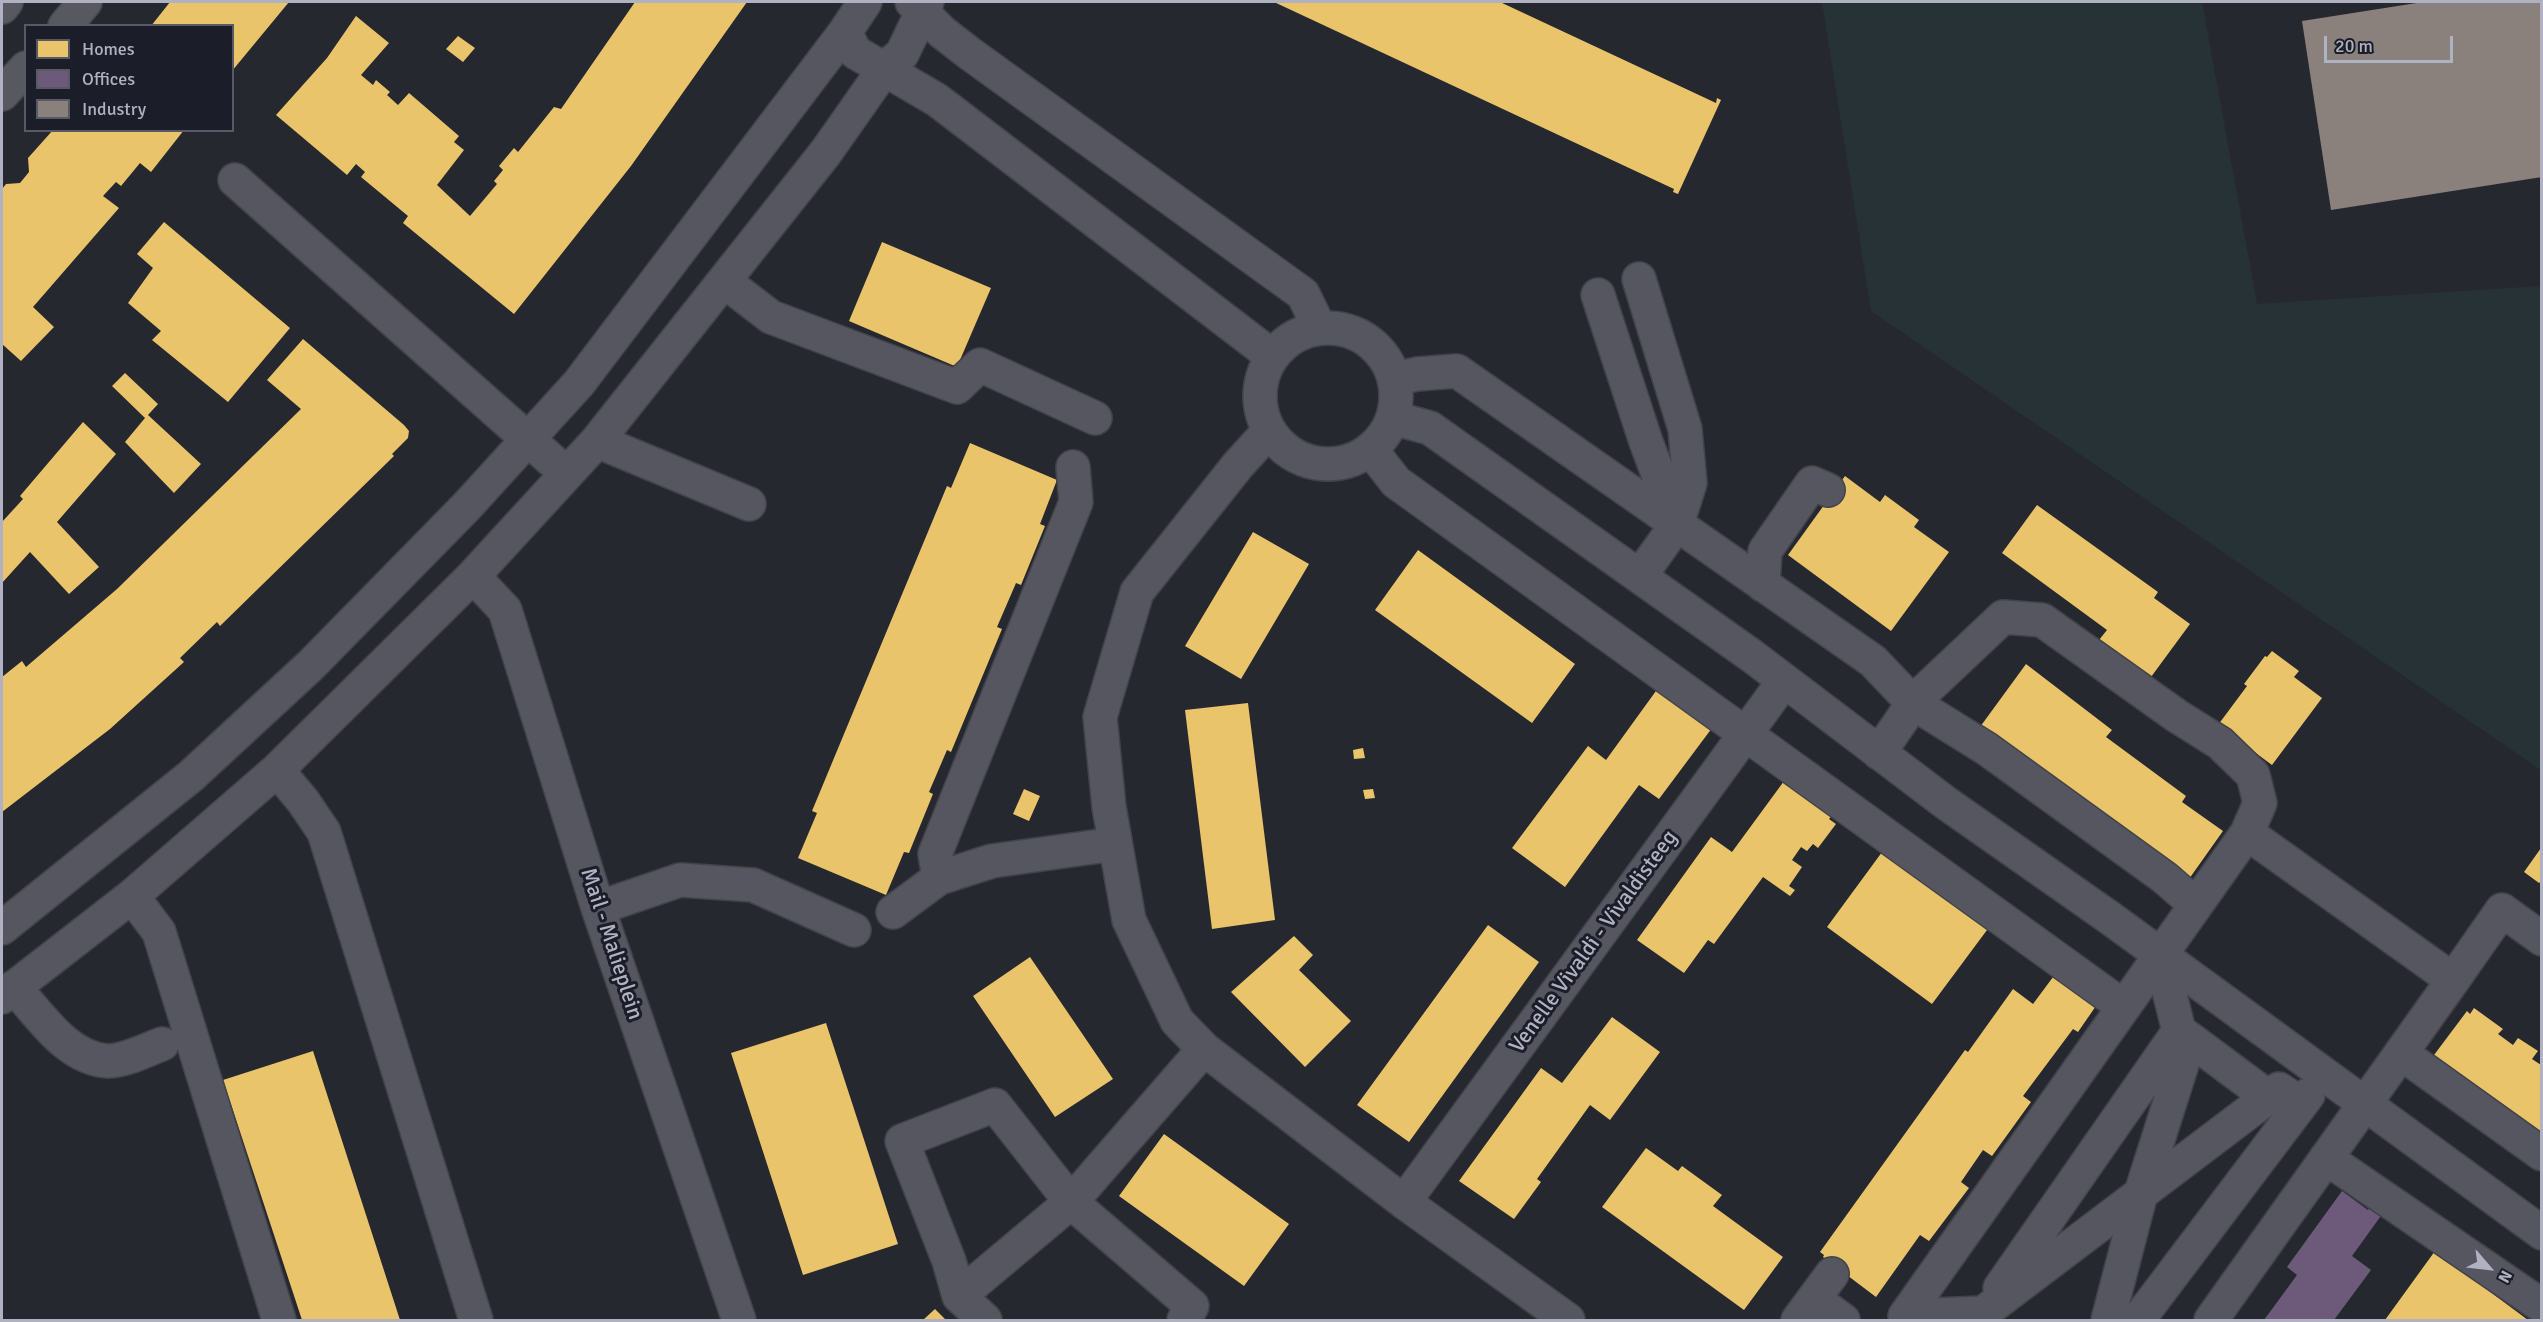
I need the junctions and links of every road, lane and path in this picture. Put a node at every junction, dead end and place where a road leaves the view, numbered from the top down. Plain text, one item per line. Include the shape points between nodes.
1 (6, 2) edge
2 (85, 2) edge
3 (865, 2) edge
4 (920, 4) edge
5 (2, 7) edge
6 (67, 24) edge
7 (845, 32) junction
8 (885, 68) junction
9 (24, 70) edge
10 (2, 94) edge
11 (234, 180) dead end
12 (1639, 279) dead end
13 (724, 281) junction
14 (1598, 296) dead end
15 (1319, 327) junction
16 (1272, 356) junction
17 (1395, 379) junction
18 (1095, 418) dead end
19 (1393, 418) junction
20 (1269, 431) junction
21 (528, 439) junction
22 (597, 441) junction
23 (1371, 450) junction
24 (1073, 467) dead end
25 (566, 473) junction
26 (1828, 490) dead end
27 (749, 504) dead end
28 (1677, 524) junction
29 (473, 576) junction
30 (1640, 576) junction
31 (1763, 585) junction
32 (1784, 681) junction
33 (1913, 703) junction
34 (1745, 733) junction
35 (1879, 753) junction
36 (278, 770) junction
37 (2247, 833) junction
38 (1115, 844) junction
39 (939, 878) junction
40 (132, 896) junction
41 (2196, 905) junction
42 (598, 908) junction
43 (893, 912) dead end
44 (2, 928) edge
45 (854, 930) dead end
46 (2541, 939) edge
47 (2160, 955) junction
48 (2452, 980) junction
49 (8, 992) edge
50 (2124, 1007) junction
51 (2184, 1035) junction
52 (162, 1044) dead end
53 (1204, 1049) junction
54 (2401, 1053) junction
55 (2268, 1097) junction
56 (2364, 1104) junction
57 (2541, 1154) edge
58 (2326, 1158) junction
59 (2141, 1193) junction
60 (1071, 1202) junction
61 (1404, 1202) junction
62 (2541, 1233) edge
63 (959, 1296) junction
64 (1815, 1298) edge
65 (2541, 1306) edge
66 (1989, 1317) edge
67 (1908, 1318) edge
68 (279, 1320) edge
69 (476, 1320) edge
70 (739, 1320) edge
71 (985, 1320) edge
72 (1184, 1320) edge
73 (1568, 1320) edge
74 (1843, 1320) edge
75 (2108, 1320) edge
76 (2139, 1320) edge
77 (2211, 1320) edge

1 - 5 main road
2 - 6 main road
3 - 7 street
4 - 8 street via 913,34 902,54
4 - 15 street via 942,32 969,53 1303,294
7 - 8 street via 855,52
7 - 21 street via 579,382
8 - 13 street via 826,152
8 - 16 street via 937,100
9 - 10 main road
11 - 21 street
12 - 28 street via 1685,429 1690,483
13 - 18 street via 771,317 957,387 980,365
13 - 22 street
14 - 28 street
15 - 16 street via 1285,342
15 - 17 street via 1345,329 1367,339 1384,356
16 - 20 street via 1261,380 1260,406
17 - 19 street
17 - 28 street via 1457,371
19 - 23 street
19 - 30 street via 1430,428
20 - 23 street via 1285,449 1306,461 1330,465
20 - 38 street via 1137,592 1100,717
21 - 25 street
21 - 44 street via 311,665 191,776
22 - 25 street
22 - 27 street
23 - 34 street via 1396,482
24 - 39 street via 1076,502 935,854
25 - 29 street
26 - 31 street via 1812,483 1765,551
28 - 30 street
28 - 31 street
29 - 36 street
29 - 42 street, Mail - Malieplein via 505,610
30 - 32 street
31 - 33 street via 1873,661
32 - 34 street, Venelle Vivaldi - Vivaldisteeg
32 - 35 street
33 - 35 street
33 - 37 street via 2003,617 2042,620 2220,743 2253,774 2260,803
33 - 41 street via 1996,756 2165,878
34 - 50 street
34 - 61 street, Venelle Vivaldi - Vivaldisteeg
35 - 47 street
36 - 40 street
36 - 69 street via 324,832
37 - 41 street
37 - 48 street
38 - 39 street via 992,861
38 - 53 street via 1129,920 1177,1021
39 - 43 street
40 - 49 street
40 - 68 street via 159,932
41 - 47 street
42 - 45 street via 680,880 753,885
42 - 70 street, Mail - Malieplein
46 - 48 street via 2502,910
47 - 50 street
47 - 51 street
47 - 56 street
48 - 54 street
49 - 52 street via 70,1047 91,1058 110,1061
50 - 67 street
51 - 55 street
51 - 59 street
51 - 66 street
53 - 60 street
53 - 61 street
54 - 56 street
54 - 57 street
55 - 59 street
55 - 76 street via 2279,1089 2304,1099
56 - 58 street
56 - 62 street
58 - 65 street
58 - 77 street
59 - 66 street
59 - 75 street
60 - 63 street
60 - 63 street via 995,1106 902,1141
60 - 72 street via 1192,1306
61 - 73 street
63 - 71 street
64 - 74 street
66 - 67 street

